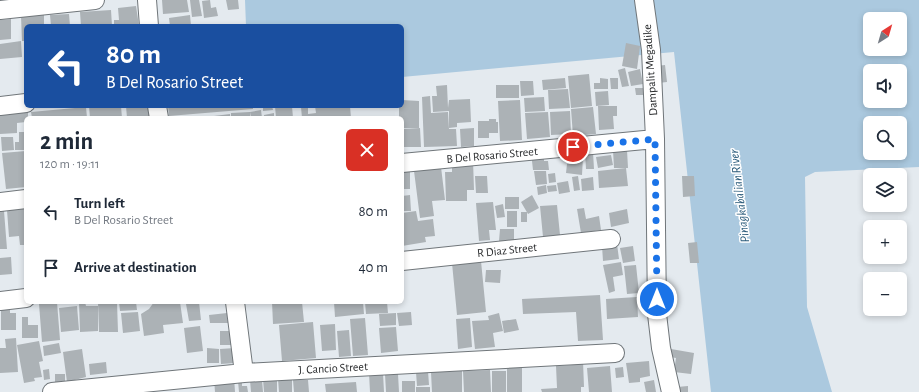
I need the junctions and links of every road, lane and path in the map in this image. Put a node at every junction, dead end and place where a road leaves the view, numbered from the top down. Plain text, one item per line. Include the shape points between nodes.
1 (95, 0) edge
2 (147, 0) edge
3 (644, 0) edge
4 (0, 10) edge
5 (149, 24) edge
6 (24, 103) edge
7 (0, 106) edge
8 (655, 139) junction
9 (404, 163) edge
10 (24, 199) edge
11 (0, 202) edge
12 (611, 239) dead end
13 (404, 261) edge
14 (24, 298) edge
15 (0, 301) edge
16 (235, 304) edge
17 (615, 353) dead end
18 (244, 373) junction
19 (52, 392) edge
20 (671, 392) edge

1 - 4 street
2 - 5 street
3 - 8 street, Dampalit Megadike via 651,50
6 - 7 street
8 - 9 street, B Del Rosario Street
8 - 20 street, Dampalit Megadike via 657,314 661,348
10 - 11 street
12 - 13 street, R Diaz Street
14 - 15 street
16 - 18 street
17 - 18 street, J. Cancio Street
18 - 19 street, J. Cancio Street

